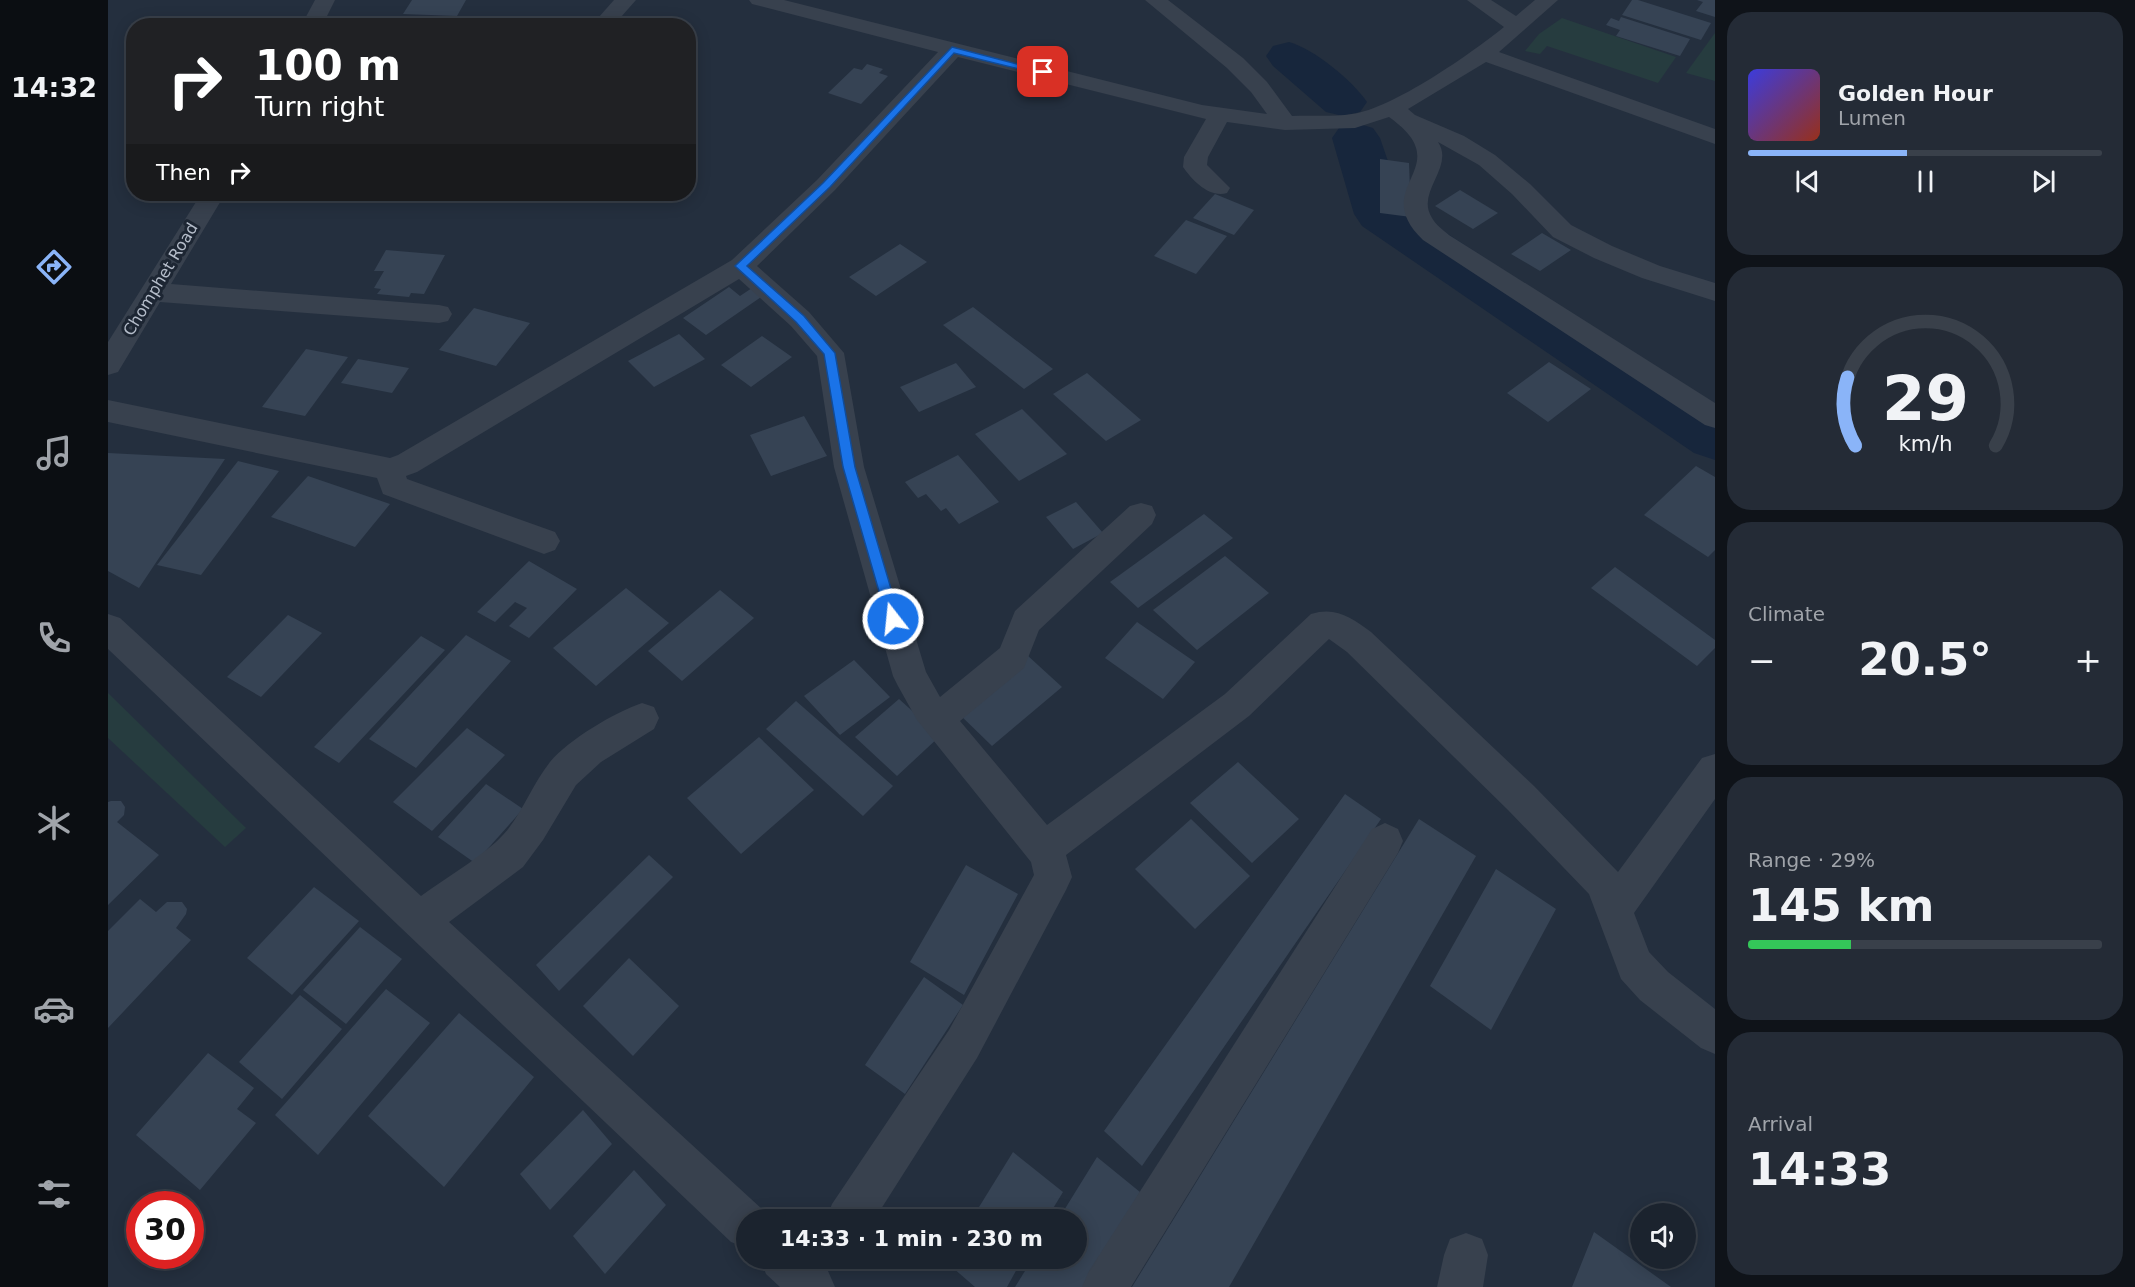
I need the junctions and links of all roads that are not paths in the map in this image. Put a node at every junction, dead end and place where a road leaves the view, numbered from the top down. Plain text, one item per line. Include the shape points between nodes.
1 (325, 0) edge
2 (626, 0) edge
3 (759, 0) edge
4 (1155, 0) edge
5 (1477, 0) edge
6 (1548, 0) edge
7 (315, 18) edge
8 (609, 18) edge
9 (1518, 26) junction
10 (952, 50) junction
11 (1484, 54) junction
12 (1220, 114) junction
13 (1400, 114) junction
14 (1284, 123) junction
15 (1715, 137) edge
16 (1218, 188) dead end
17 (209, 201) edge
18 (741, 266) junction
19 (152, 292) junction
20 (1715, 292) edge
21 (439, 314) dead end
22 (108, 365) edge
23 (108, 411) edge
24 (1715, 417) edge
25 (390, 469) junction
26 (1141, 516) dead end
27 (544, 541) dead end
28 (108, 628) edge
29 (642, 718) dead end
30 (938, 719) junction
31 (1715, 770) edge
32 (1385, 841) dead end
33 (1044, 849) junction
34 (1613, 910) junction
35 (420, 920) junction
36 (1715, 1034) edge
37 (855, 1209) edge
38 (736, 1216) edge
39 (1105, 1287) edge

1 - 7 street
2 - 8 street
3 - 10 street
4 - 14 street via 1235,63 1259,87
5 - 9 street
6 - 9 street
9 - 11 street
10 - 12 street
10 - 18 street via 826,185
11 - 13 street
11 - 15 street
12 - 14 street
12 - 16 street via 1196,157 1195,167
13 - 14 street via 1355,121
13 - 20 street via 1487,160 1562,231 1652,272
13 - 24 street via 1428,141 1432,151 1415,207 1428,231
17 - 19 street, Chomphet Road
18 - 25 street via 407,464
18 - 30 street via 800,319 830,353 849,467 893,619 910,676
19 - 21 street
19 - 22 street, Chomphet Road
23 - 25 street
25 - 27 street via 394,486
26 - 30 street via 1027,621 1012,658
28 - 35 street
29 - 35 street via 589,751 563,773 510,854
30 - 33 street
31 - 34 street
32 - 39 street
33 - 34 street via 1237,705 1323,624 1338,626 1359,642 1521,798 1603,882
33 - 37 street via 1053,877 963,1044
34 - 36 street via 1635,965 1654,986
35 - 38 street

